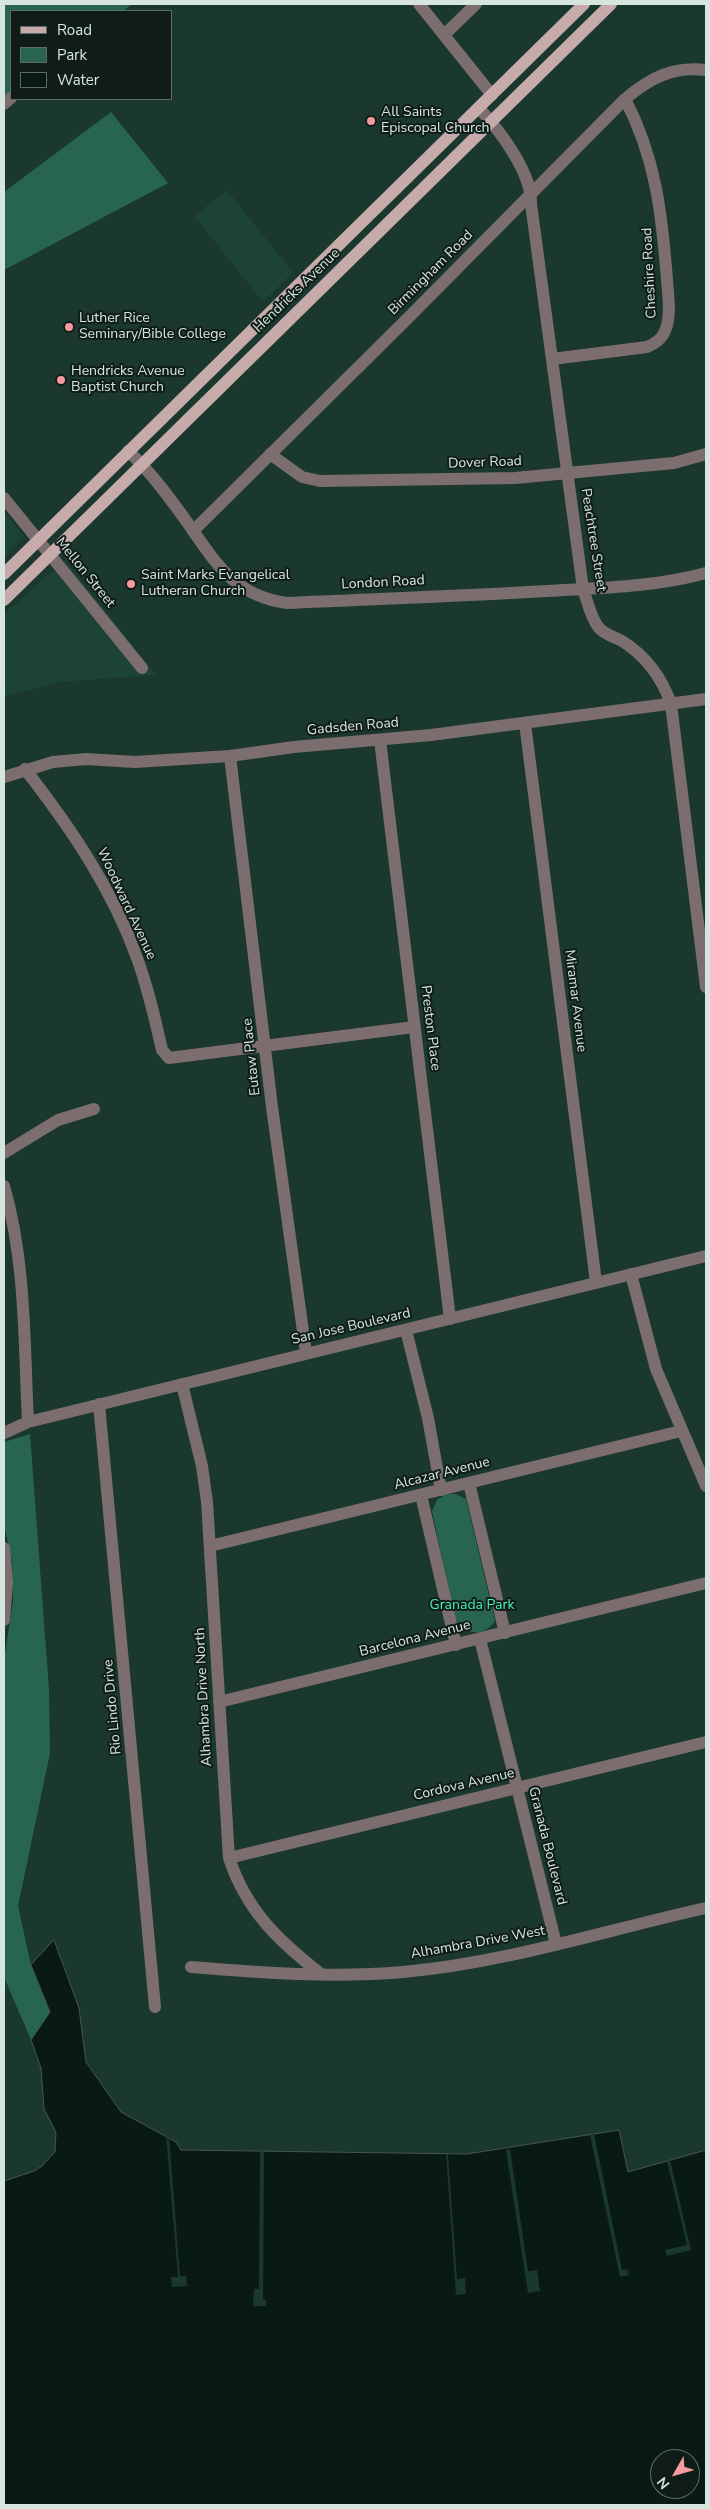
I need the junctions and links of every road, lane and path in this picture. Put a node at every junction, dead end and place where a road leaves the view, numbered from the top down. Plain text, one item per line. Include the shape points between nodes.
1 (419, 4) edge
2 (476, 4) edge
3 (584, 4) edge
4 (611, 4) edge
5 (444, 35) junction
6 (706, 70) edge
7 (492, 95) junction
8 (625, 99) junction
9 (479, 108) junction
10 (491, 121) junction
11 (394, 191) junction
12 (532, 193) junction
13 (407, 205) junction
14 (305, 278) junction
15 (320, 289) junction
16 (230, 353) junction
17 (552, 359) junction
18 (242, 366) junction
19 (128, 451) junction
20 (270, 454) junction
21 (706, 454) edge
22 (143, 464) junction
23 (568, 473) junction
24 (4, 498) edge
25 (193, 531) junction
26 (39, 540) junction
27 (51, 555) junction
28 (706, 573) edge
29 (4, 574) edge
30 (583, 589) junction
31 (4, 600) edge
32 (142, 668) dead end
33 (706, 699) edge
34 (670, 704) junction
35 (525, 723) junction
36 (380, 740) junction
37 (230, 756) junction
38 (24, 769) junction
39 (4, 777) edge
40 (706, 987) edge
41 (414, 1027) junction
42 (266, 1045) junction
43 (94, 1109) dead end
44 (4, 1153) edge
45 (4, 1186) edge
46 (706, 1256) edge
47 (631, 1274) junction
48 (596, 1282) junction
49 (450, 1319) junction
50 (406, 1330) junction
51 (306, 1353) junction
52 (182, 1384) junction
53 (99, 1404) junction
54 (28, 1422) junction
55 (681, 1431) junction
56 (4, 1433) edge
57 (469, 1483) junction
58 (706, 1486) edge
59 (441, 1490) junction
60 (421, 1495) junction
61 (210, 1546) junction
62 (4, 1548) edge
63 (706, 1583) edge
64 (4, 1620) edge
65 (505, 1633) junction
66 (480, 1639) junction
67 (456, 1645) junction
68 (219, 1702) junction
69 (706, 1742) edge
70 (516, 1788) junction
71 (229, 1858) junction
72 (706, 1908) edge
73 (556, 1944) junction
74 (192, 1967) dead end
75 (322, 1975) junction
76 (155, 2007) dead end

1 - 5 street
2 - 5 street
3 - 7 main road, Hendricks Avenue
4 - 10 main road, Hendricks Avenue
5 - 7 street
6 - 8 street, Birmingham Road via 693,68 652,78
7 - 9 main road, Hendricks Avenue
8 - 12 street, Birmingham Road
8 - 17 street, Cheshire Road via 647,154 662,214 668,322 656,343 647,347
9 - 10 street, Peachtree Street
9 - 11 main road, Hendricks Avenue
10 - 12 street, Peachtree Street via 520,165
10 - 13 main road, Hendricks Avenue
11 - 13 main road
11 - 14 main road, Hendricks Avenue
12 - 17 street, Peachtree Street
12 - 20 street, Birmingham Road
13 - 15 main road, Hendricks Avenue
14 - 15 main road
14 - 16 main road, Hendricks Avenue
15 - 18 main road, Hendricks Avenue
16 - 18 main road
16 - 19 main road, Hendricks Avenue
17 - 23 street, Peachtree Street
18 - 22 main road, Hendricks Avenue
19 - 22 street, London Road
19 - 26 main road, Hendricks Avenue
20 - 23 street, Dover Road via 302,477 320,481 515,478
20 - 25 street, Birmingham Road
21 - 23 street, Dover Road via 674,463
22 - 25 street, London Road
22 - 27 main road, Hendricks Avenue
23 - 30 street, Peachtree Street
24 - 26 street, Mellon Street
25 - 30 street, London Road via 239,586 270,601 494,596
26 - 27 street, Mellon Street
26 - 29 main road, Hendricks Avenue
27 - 31 main road, Hendricks Avenue
27 - 32 street, Mellon Street
28 - 30 street, London Road via 646,584
30 - 34 street, Peachtree Street via 592,619 644,659 662,682
33 - 34 street, Gadsden Road
34 - 35 street, Gadsden Road
34 - 40 street, Peachtree Street
35 - 36 street, Gadsden Road
35 - 48 street, Miramar Avenue
36 - 37 street, Gadsden Road
36 - 41 street, Preston Place
37 - 38 street, Gadsden Road via 135,762 86,759
37 - 42 street, Eutaw Place
38 - 39 street, Gadsden Road
38 - 42 street, Woodward Avenue via 85,851 113,906 140,968 162,1050 169,1058
41 - 42 street, Woodward Avenue
41 - 49 street, Preston Place
42 - 51 street, Eutaw Place
43 - 44 street via 58,1120
45 - 54 street via 21,1278
46 - 47 street, San Jose Boulevard
47 - 48 street, San Jose Boulevard
47 - 55 street via 649,1349
48 - 49 street, San Jose Boulevard
49 - 50 street, San Jose Boulevard
50 - 51 street, San Jose Boulevard
50 - 59 street via 428,1418
51 - 52 street, San Jose Boulevard
52 - 53 street, San Jose Boulevard
52 - 61 street, Alhambra Drive North via 202,1466
53 - 54 street, San Jose Boulevard
53 - 76 street, Rio Lindo Drive
54 - 56 street, San Jose Boulevard
55 - 57 street, Alcazar Avenue
55 - 58 street
57 - 59 street, Alcazar Avenue
57 - 65 street
59 - 60 street, Alcazar Avenue
60 - 61 street, Alcazar Avenue
60 - 67 street
61 - 68 street, Alhambra Drive North
62 - 64 street via 7,1582
63 - 65 street, Barcelona Avenue
65 - 66 street, Barcelona Avenue
66 - 67 street, Barcelona Avenue
66 - 70 street, Granada Boulevard
67 - 68 street, Barcelona Avenue
68 - 71 street, Alhambra Drive North
69 - 70 street, Cordova Avenue
70 - 71 street, Cordova Avenue
70 - 73 street, Granada Boulevard
71 - 75 street, Alhambra Drive North via 235,1876 263,1923
72 - 73 street, Alhambra Drive West
73 - 75 street, Alhambra Drive West via 437,1968
74 - 75 street, Alhambra Drive West

